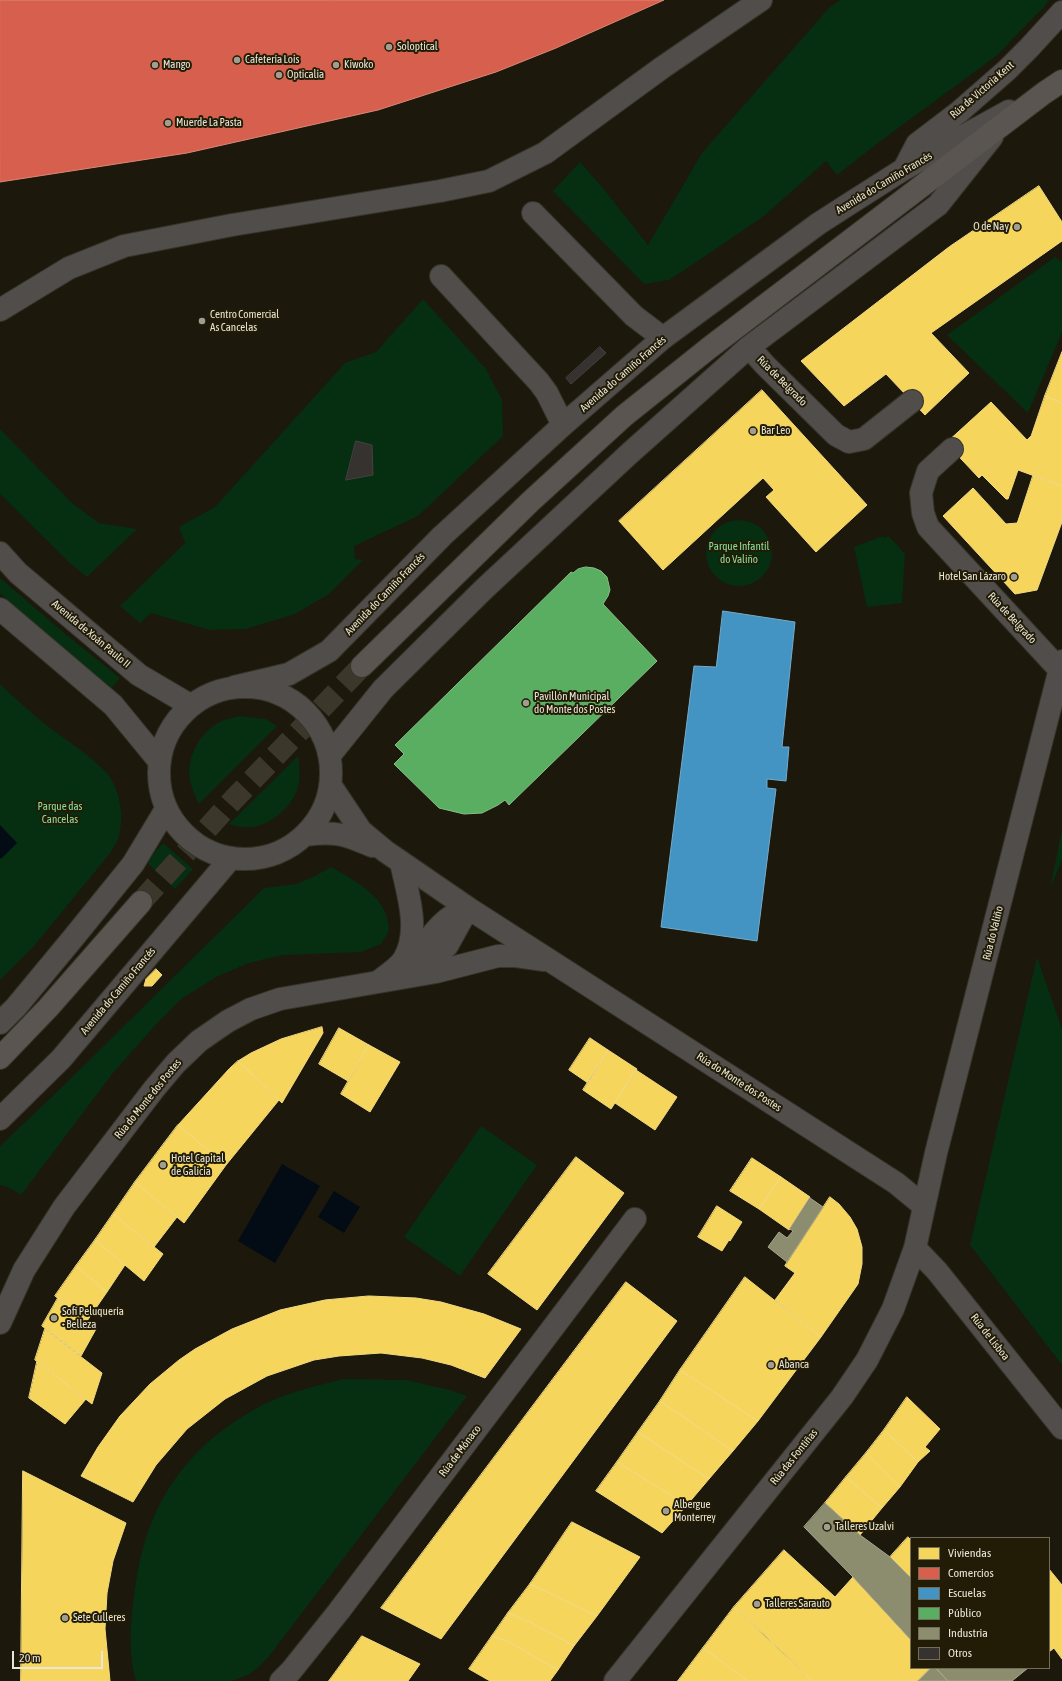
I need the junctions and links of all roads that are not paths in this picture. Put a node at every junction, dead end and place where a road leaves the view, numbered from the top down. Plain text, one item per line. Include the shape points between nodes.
1 (761, 0) edge
2 (1062, 12) edge
3 (1062, 81) edge
4 (1044, 93) junction
5 (999, 128) junction
6 (904, 169) junction
7 (533, 213) dead end
8 (441, 276) dead end
9 (0, 310) edge
10 (663, 338) junction
11 (749, 347) junction
12 (912, 401) dead end
13 (563, 426) junction
14 (952, 449) dead end
15 (0, 553) edge
16 (0, 609) edge
17 (1060, 665) edge
18 (362, 666) tunnel mouth
19 (234, 687) junction
20 (190, 705) junction
21 (330, 755) junction
22 (159, 761) junction
23 (331, 786) junction
24 (165, 811) junction
25 (305, 835) junction
26 (393, 856) junction
27 (231, 858) junction
28 (141, 902) tunnel mouth
29 (468, 908) junction
30 (551, 961) junction
31 (379, 981) junction
32 (0, 1023) edge
33 (0, 1058) edge
34 (0, 1119) edge
35 (924, 1206) junction
36 (635, 1219) dead end
37 (915, 1248) junction
38 (0, 1323) edge
39 (1062, 1428) edge
40 (281, 1681) edge
41 (615, 1681) edge

1 - 9 street via 545,153 489,181 124,246 69,268
2 - 6 street, Rúa de Victoria Kent via 1007,70 917,144
3 - 4 main road, Avenida do Camiño Francés
4 - 5 main road, Avenida do Camiño Francés
4 - 6 street, Avenida do Camiño Francés
5 - 11 street, Avenida do Camiño Francés via 938,205
5 - 18 main road, Avenida do Camiño Francés via 709,348 624,416 531,501
6 - 10 street, Avenida do Camiño Francés via 818,224
7 - 10 street via 634,316
8 - 13 street via 539,382
10 - 13 street, Avenida do Camiño Francés
11 - 12 street, Rúa de Belgrado via 836,435 849,442 864,439
11 - 21 street, Avenida do Camiño Francés via 484,589 383,689
13 - 19 street, Avenida do Camiño Francés via 442,536 329,651 289,674
14 - 17 street, Rúa de Belgrado via 928,471 921,493 923,513 928,527
15 - 20 street, Avenida de Xoán Paulo II via 18,573 139,675
16 - 22 street via 113,705
17 - 35 street, Rúa do Valiño
19 - 20 street via 211,693
19 - 21 street via 260,687 284,695 306,710 321,731
20 - 22 street via 175,721 165,740
21 - 23 street
22 - 24 street via 160,795
23 - 25 street via 322,813
23 - 26 street, Rúa do Monte dos Postes via 361,831
24 - 27 street via 187,837 208,851
24 - 32 street via 133,864 16,1007
25 - 26 street, Rúa do Monte dos Postes via 327,832 344,834
25 - 27 street via 283,850 258,858
26 - 29 street, Rúa do Monte dos Postes
26 - 31 street via 412,922 412,940 404,959
27 - 34 street, Avenida do Camiño Francés via 61,1059
28 - 33 main road via 48,1008
29 - 30 street, Rúa do Monte dos Postes
29 - 31 street, Rúa do Monte dos Postes via 448,946 425,965
30 - 31 street, Rúa do Monte dos Postes via 498,956 436,972
30 - 35 street, Rúa do Monte dos Postes via 896,1183
31 - 38 street, Rúa do Monte dos Postes via 280,999 251,1008 228,1021 176,1063 64,1207 24,1270
35 - 37 street, Rúa das Fontiñas
36 - 40 street, Rúa de Mónaco via 339,1611
37 - 39 street, Rúa de Lisboa via 942,1276
37 - 41 street, Rúa das Fontiñas via 893,1309 867,1360 846,1391

